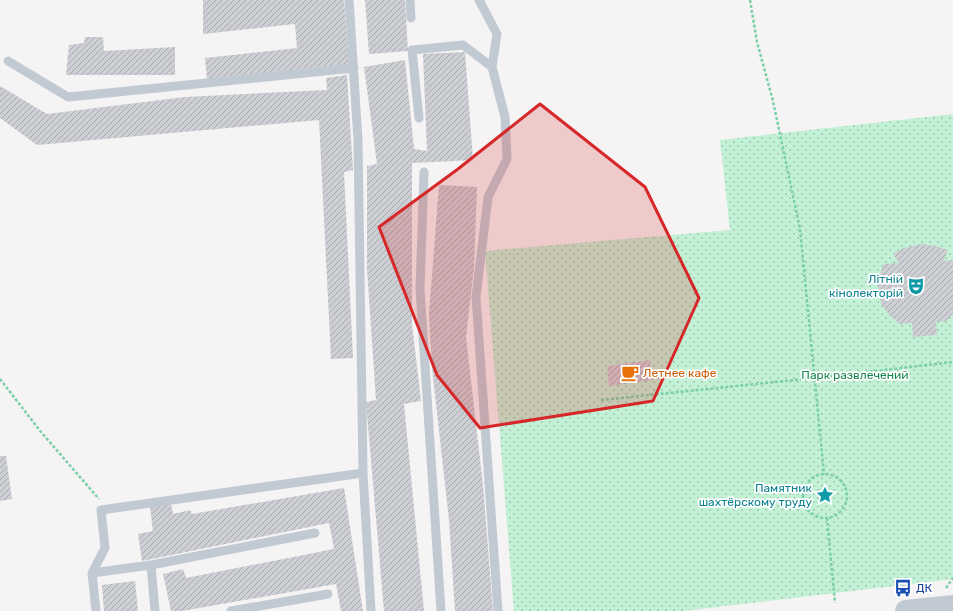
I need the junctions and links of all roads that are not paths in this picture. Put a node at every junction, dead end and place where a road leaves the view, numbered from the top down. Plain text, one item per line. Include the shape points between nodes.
1 (349, 0) edge
2 (410, 0) edge
3 (479, 0) edge
4 (411, 18) dead end
5 (8, 61) dead end
6 (492, 67) junction
7 (354, 68) junction
8 (419, 118) dead end
9 (424, 172) dead end
10 (363, 473) junction
11 (315, 533) dead end
12 (151, 565) junction
13 (92, 572) junction
14 (328, 594) dead end
15 (949, 598) edge
16 (96, 611) edge
17 (155, 611) edge
18 (231, 611) edge
19 (371, 611) edge
20 (441, 611) edge
21 (498, 611) edge
22 (906, 611) edge

1 - 7 lane
2 - 4 lane
3 - 6 lane via 497,34
5 - 7 lane via 68,96
6 - 8 lane via 463,45 412,50
6 - 21 lane via 505,117 507,159 488,196 476,297
7 - 10 lane via 358,140
9 - 20 lane via 420,289
10 - 13 lane via 101,510 105,548
10 - 19 lane
11 - 12 lane
12 - 13 lane
12 - 17 lane
13 - 16 lane
14 - 18 lane
15 - 22 street

